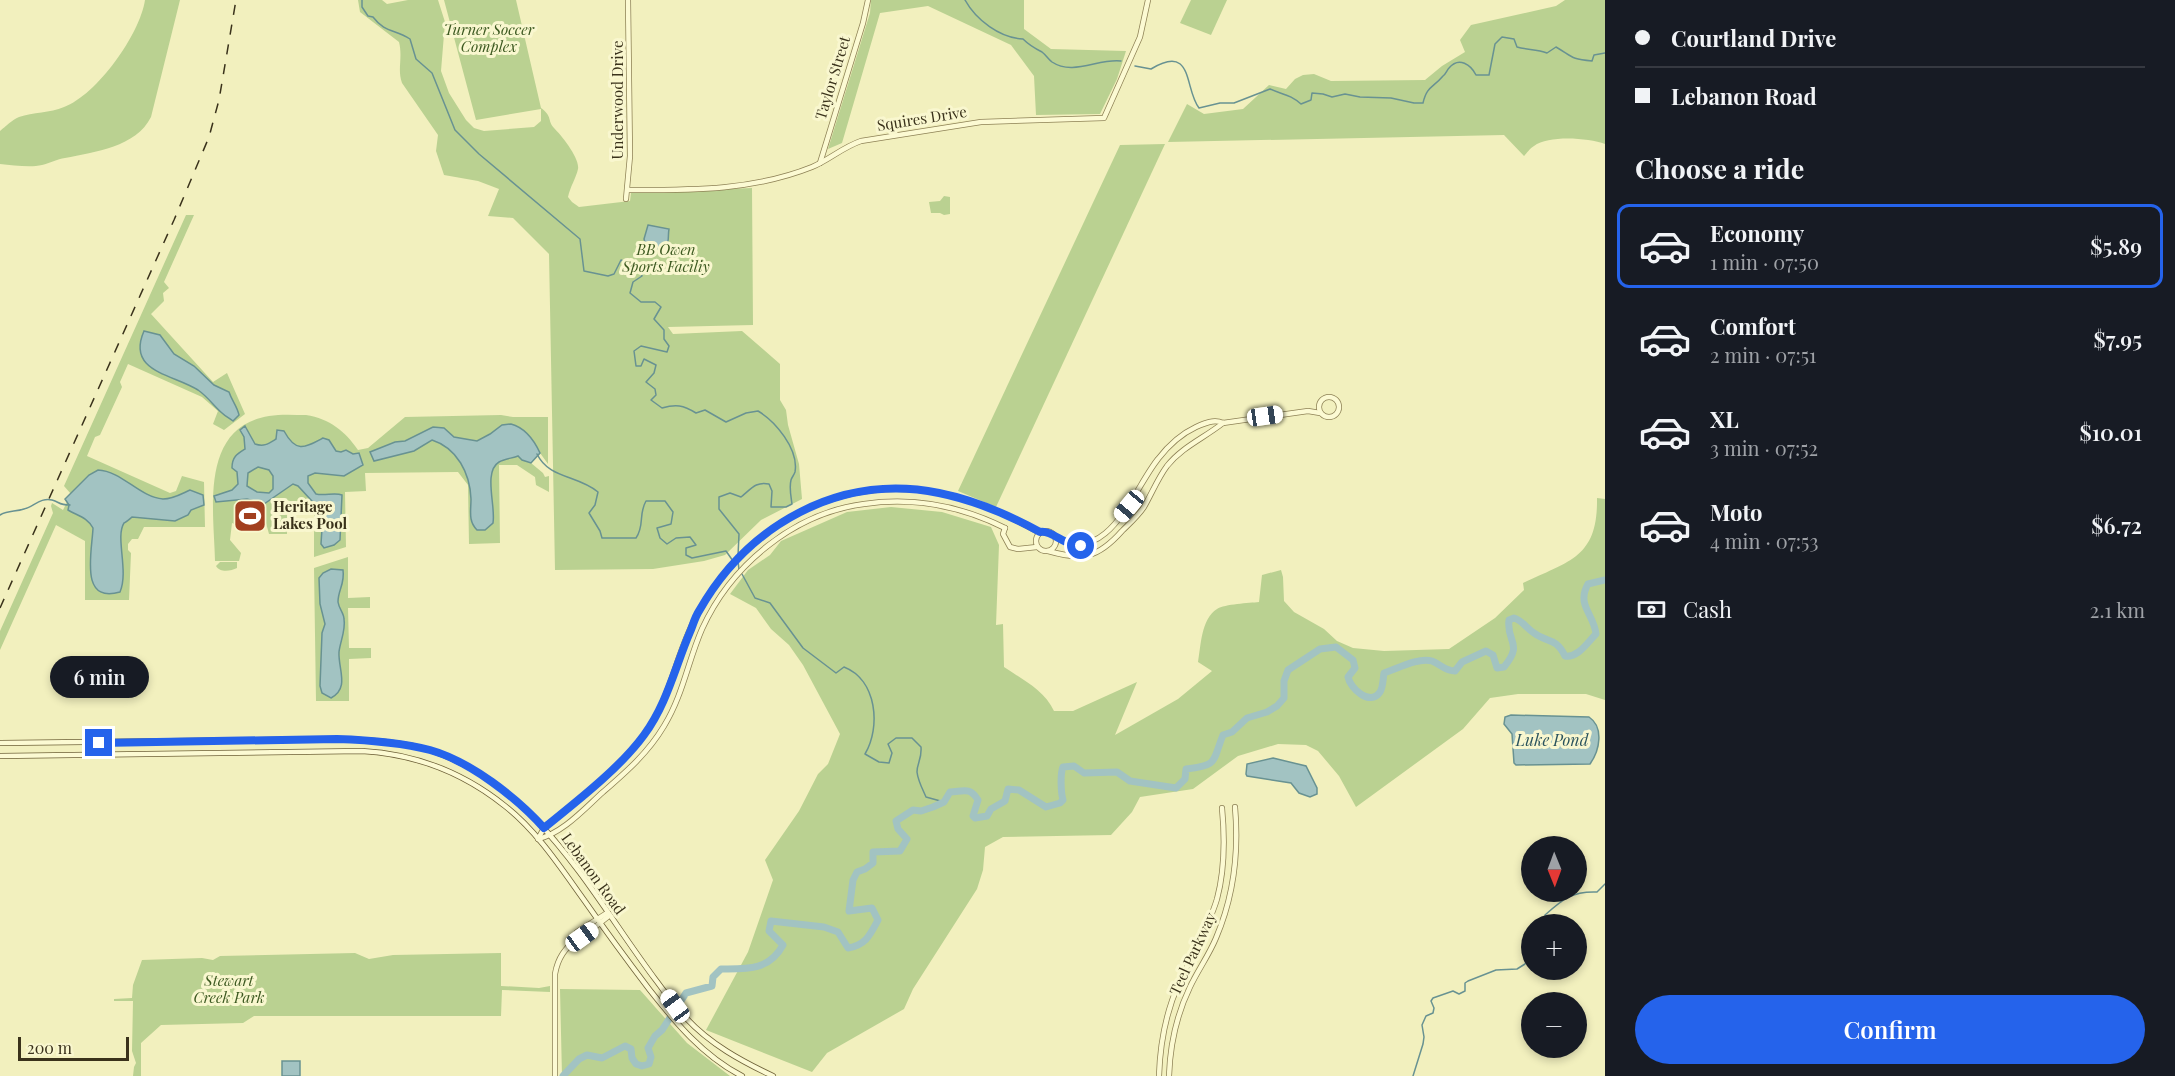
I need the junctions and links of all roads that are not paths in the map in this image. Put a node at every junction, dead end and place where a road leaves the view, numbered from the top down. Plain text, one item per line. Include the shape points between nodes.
1 (628, 0) edge
2 (868, 0) edge
3 (1148, 0) edge
4 (820, 163) junction
5 (628, 190) junction
6 (626, 199) dead end
7 (1319, 404) junction
8 (1308, 411) junction
9 (1320, 412) junction
10 (1222, 423) junction
11 (992, 509) junction
12 (986, 519) junction
13 (1011, 519) junction
14 (1005, 528) junction
15 (1040, 532) junction
16 (1055, 537) junction
17 (1037, 547) junction
18 (1048, 551) junction
19 (0, 743) edge
20 (0, 756) edge
21 (473, 771) junction
22 (609, 772) junction
23 (617, 780) junction
24 (468, 781) junction
25 (1235, 807) dead end
26 (1222, 808) dead end
27 (544, 828) junction
28 (550, 836) junction
29 (538, 839) junction
30 (608, 914) junction
31 (599, 921) junction
32 (1194, 954) junction
33 (1205, 960) junction
34 (555, 1076) edge
35 (742, 1076) edge
36 (773, 1076) edge
37 (1159, 1076) edge
38 (1169, 1076) edge

1 - 5 street, Underwood Drive
2 - 4 street, Taylor Street
3 - 4 street, Squires Drive via 1140,37 1104,118 981,122 872,139 843,148
4 - 5 street, Squires Drive via 776,179 739,186
5 - 6 street, Underwood Drive
7 - 8 street
7 - 9 street
7 - 9 street via 1329,397 1339,407 1330,417
8 - 9 street
8 - 10 street
10 - 16 street via 1204,423 1166,449 1129,506 1100,537 1081,546
10 - 18 street via 1172,462 1142,509 1107,547 1085,557
11 - 12 street
11 - 13 street
11 - 22 street via 929,491 887,489 836,497 792,515 753,543 719,579 697,613 657,714 636,745
12 - 14 street
12 - 23 street via 942,506 906,501 854,505 807,521 772,543 727,588 703,628 682,690 665,724 643,755
13 - 14 street
13 - 15 street
14 - 17 street via 1010,547
15 - 16 street via 1050,532
15 - 17 street via 1035,540
16 - 18 street via 1055,545
17 - 18 street
19 - 21 street, Lebanon Road via 372,740 431,751
20 - 24 street, Lebanon Road via 382,752 411,758
21 - 24 street
21 - 27 street, Lebanon Road via 516,800
22 - 23 street
22 - 27 street
23 - 28 street
24 - 29 street, Lebanon Road via 506,807
25 - 33 street, Teel Parkway via 1236,854 1231,895
26 - 32 street, Teel Parkway via 1224,854 1220,887
27 - 28 street, Lebanon Road
27 - 29 street
28 - 29 street
28 - 30 street, Lebanon Road
29 - 31 street, Lebanon Road
30 - 31 street
30 - 36 street, Lebanon Road via 675,1006 702,1033
31 - 34 street via 577,932 577,938 562,951 556,968
31 - 35 street, Lebanon Road via 677,1023 695,1042
32 - 33 street
32 - 37 street, Teel Parkway via 1169,1009
33 - 38 street, Teel Parkway via 1180,1013

